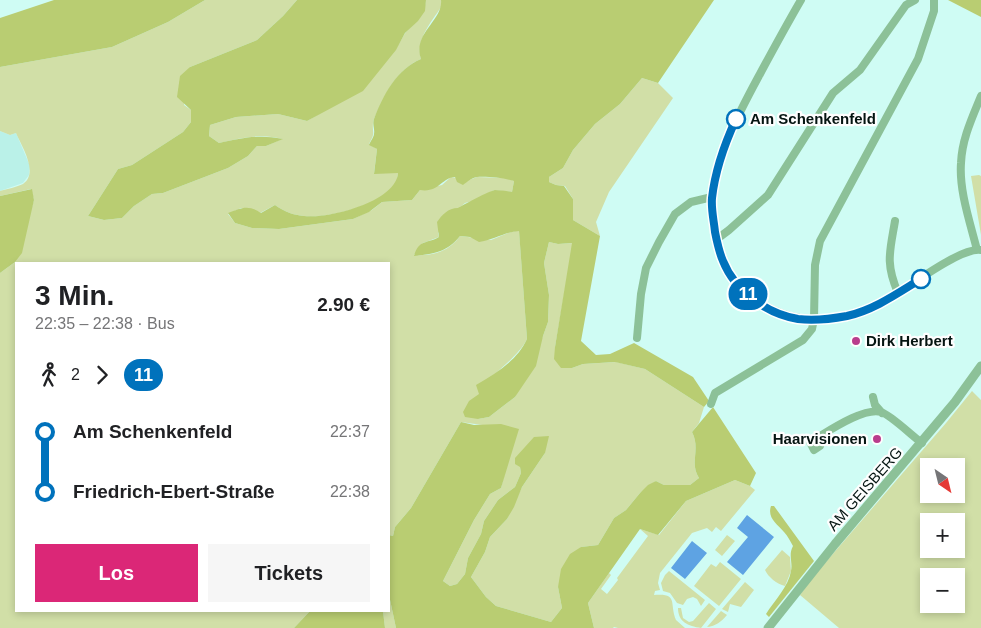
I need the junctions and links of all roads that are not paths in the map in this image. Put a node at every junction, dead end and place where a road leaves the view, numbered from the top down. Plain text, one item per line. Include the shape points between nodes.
1 (801, 0) edge
2 (915, 0) edge
3 (934, 0) edge
4 (981, 96) edge
5 (712, 197) junction
6 (895, 221) dead end
7 (717, 239) junction
8 (979, 250) edge
9 (898, 293) junction
10 (814, 319) junction
11 (637, 338) dead end
12 (981, 366) edge
13 (873, 397) dead end
14 (711, 404) dead end
15 (882, 413) junction
16 (824, 434) dead end
17 (922, 443) junction
18 (768, 628) edge

1 - 5 street via 732,128
2 - 7 street via 906,5 860,70 833,93 768,195
3 - 10 street via 934,11 918,59 820,241 815,265
4 - 8 street via 964,142 961,164 962,188
5 - 7 street
5 - 11 street via 691,202 675,214 659,242 646,268
6 - 9 street via 889,260
7 - 10 street via 722,261 750,297 783,315
8 - 9 street via 955,257
9 - 10 street via 849,315
10 - 14 street via 812,329 803,340 715,393
12 - 17 street, AM GEISBERG
13 - 15 street
15 - 16 street via 862,413
15 - 17 street
17 - 18 street, AM GEISBERG

